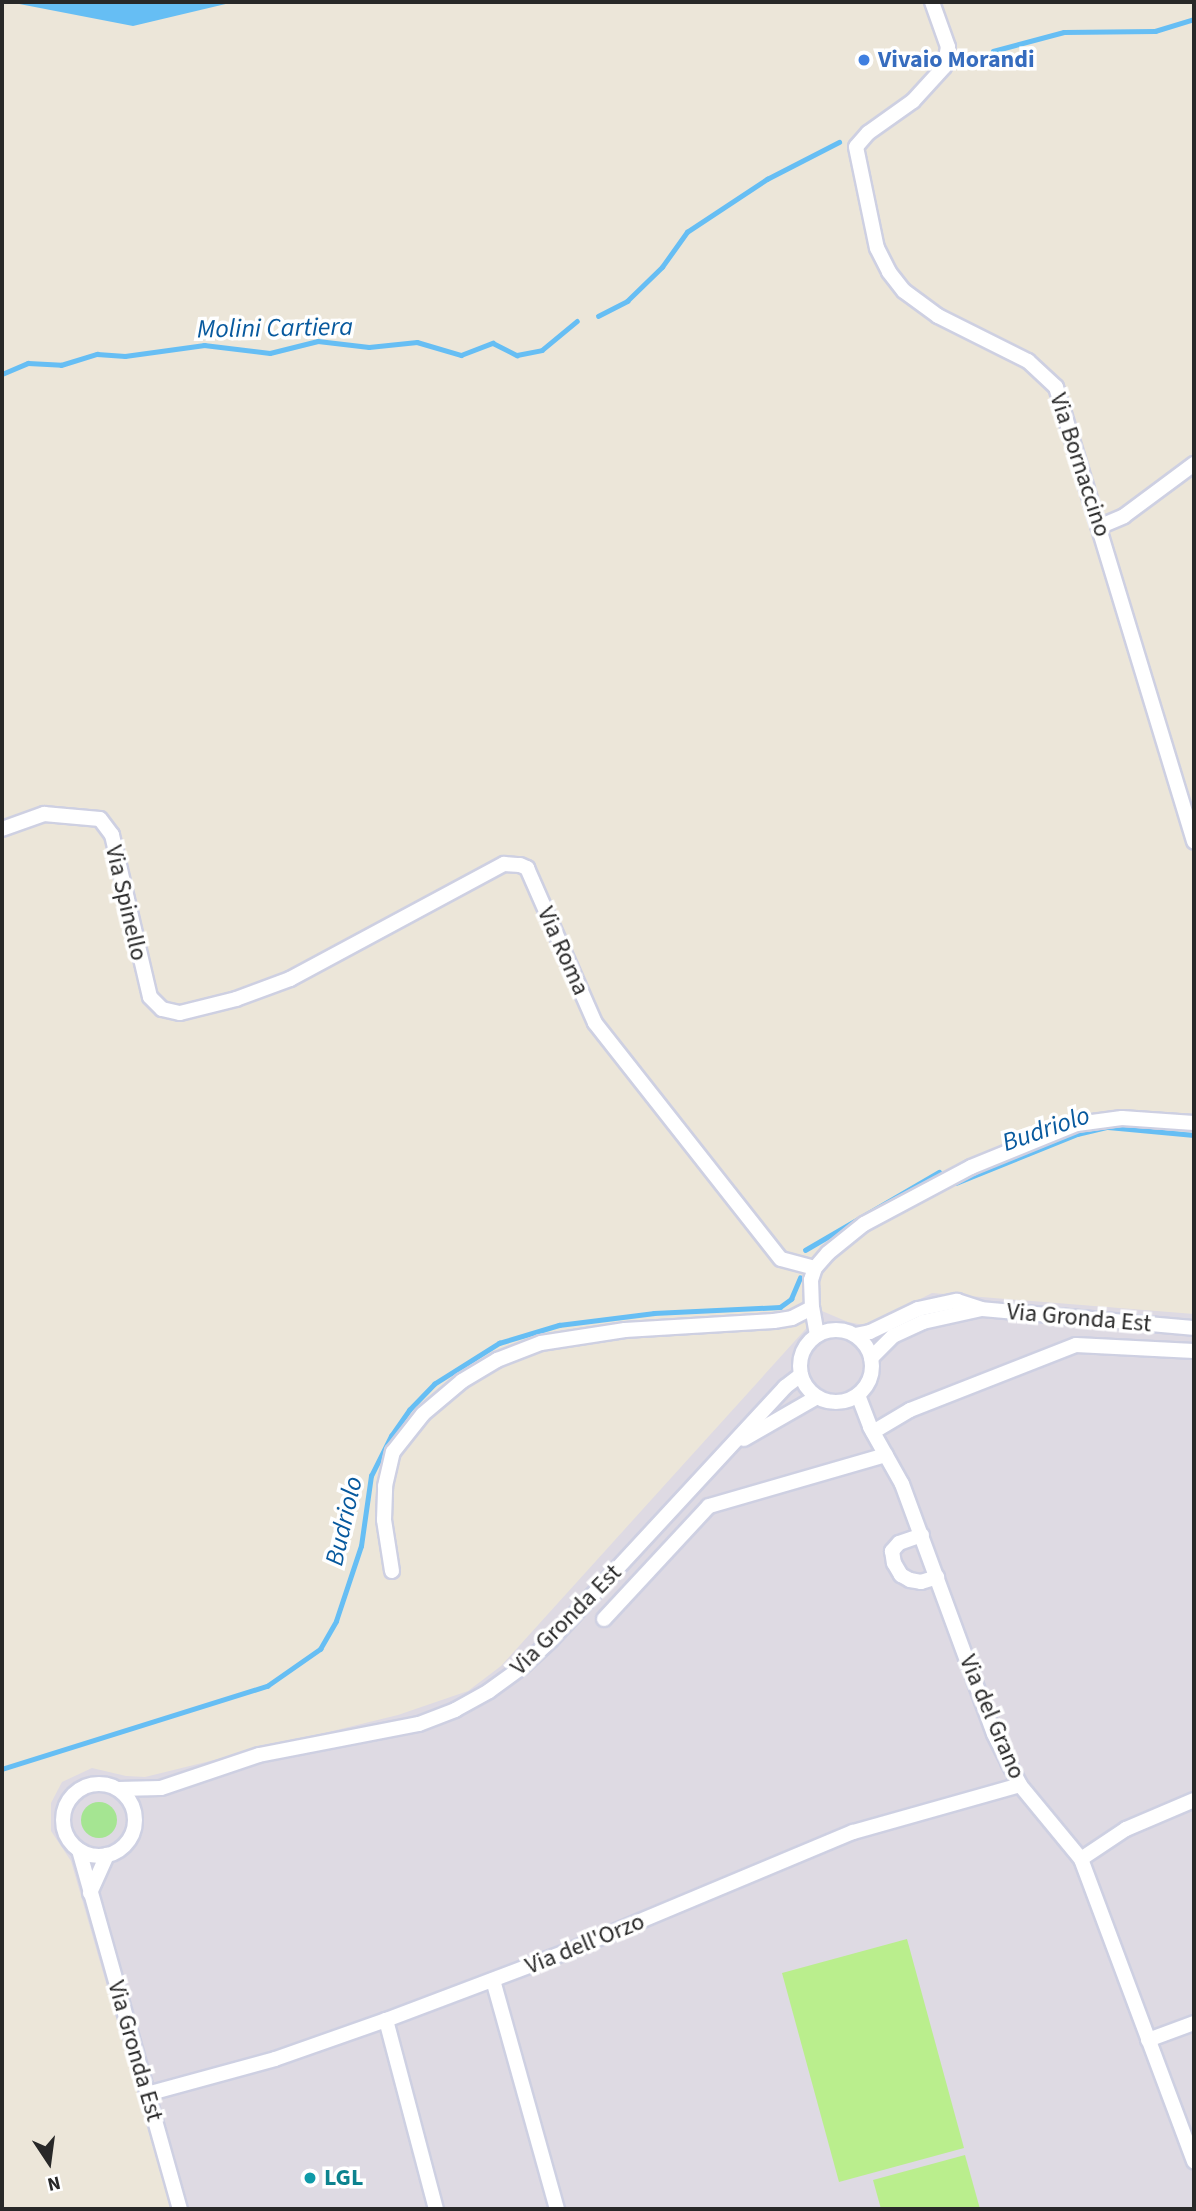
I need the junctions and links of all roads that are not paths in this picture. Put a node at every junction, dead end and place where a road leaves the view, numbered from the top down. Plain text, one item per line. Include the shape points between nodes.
1 (932, 2) edge
2 (1194, 464) edge
3 (1101, 526) junction
4 (2, 829) edge
5 (1194, 842) edge
6 (236, 999) joint
7 (1194, 1123) edge
8 (815, 1268) junction
9 (812, 1308) junction
10 (981, 1308) junction
11 (1194, 1328) edge
12 (817, 1335) junction
13 (855, 1335) junction
14 (1194, 1351) edge
15 (871, 1358) junction
16 (801, 1375) junction
17 (858, 1395) junction
18 (817, 1397) junction
19 (843, 1402) junction
20 (872, 1430) junction
21 (730, 1446) junction
22 (886, 1455) junction
23 (922, 1535) junction
24 (391, 1571) dead end
25 (937, 1577) junction
26 (604, 1619) dead end
27 (1020, 1785) junction
28 (162, 1788) junction
29 (118, 1789) junction
30 (1194, 1800) edge
31 (134, 1811) junction
32 (79, 1850) junction
33 (107, 1855) junction
34 (1081, 1859) junction
35 (90, 1893) junction
36 (493, 1980) junction
37 (386, 2020) junction
38 (1194, 2023) edge
39 (1148, 2040) junction
40 (147, 2094) junction
41 (1194, 2162) edge
42 (180, 2209) edge
43 (436, 2209) edge
44 (557, 2209) edge

1 - 3 street, Via Bornaccino via 948,47 944,67 913,101 856,147 877,248 904,291 938,316 1028,360 1056,387
2 - 3 street via 1124,516
3 - 5 street, Via Bornaccino
4 - 6 street, Via Spinello via 44,814 100,819 112,835 150,997 162,1009 180,1013
6 - 8 street, Via Roma via 290,979 504,864 520,865 527,869 595,1023 781,1259
7 - 8 street via 1090,1120 971,1167 864,1224
8 - 9 street
9 - 12 street
9 - 24 street via 774,1321 625,1330 541,1343 497,1360 462,1381 422,1414 393,1452 384,1486
10 - 11 street, Via Gronda Est
10 - 13 street, Via Gronda Est via 957,1301 918,1309
10 - 15 street, Via Gronda Est via 913,1327 894,1336
12 - 13 street, Via Gronda Est via 836,1330
12 - 16 street via 802,1352
13 - 15 street
14 - 20 street via 1076,1345 910,1410
15 - 17 street via 870,1378
16 - 18 street
16 - 21 street, Via Gronda Est
17 - 19 street
17 - 20 street
18 - 19 street
18 - 21 street, Via Gronda Est
19 - 20 street
20 - 22 street, Via del Grano
21 - 28 street, Via Gronda Est via 551,1640 489,1691 419,1724 259,1755
22 - 23 street, Via del Grano
22 - 26 street via 709,1506
23 - 25 street, Via del Grano
23 - 25 street via 899,1543 892,1551 894,1563 901,1576 910,1580
25 - 27 street, Via del Grano via 994,1734
27 - 34 street, Via del Grano
27 - 36 street, Via dell'Orzo via 853,1832
28 - 29 street, Via Gronda Est
28 - 31 street, Via Gronda Est
29 - 31 street
29 - 32 street, Via Gronda Est via 83,1787 66,1804 64,1829
30 - 34 street via 1126,1829
31 - 33 street via 132,1834 118,1851
32 - 33 street
32 - 35 street, Via Gronda Est
33 - 35 street
34 - 39 street, Via del Grano
35 - 40 street, Via Gronda Est
36 - 37 street, Via dell'Orzo
36 - 44 street
37 - 40 street, Via dell'Orzo via 275,2059
37 - 43 street
38 - 39 street
39 - 41 street, Via del Grano
40 - 42 street, Via Gronda Est

